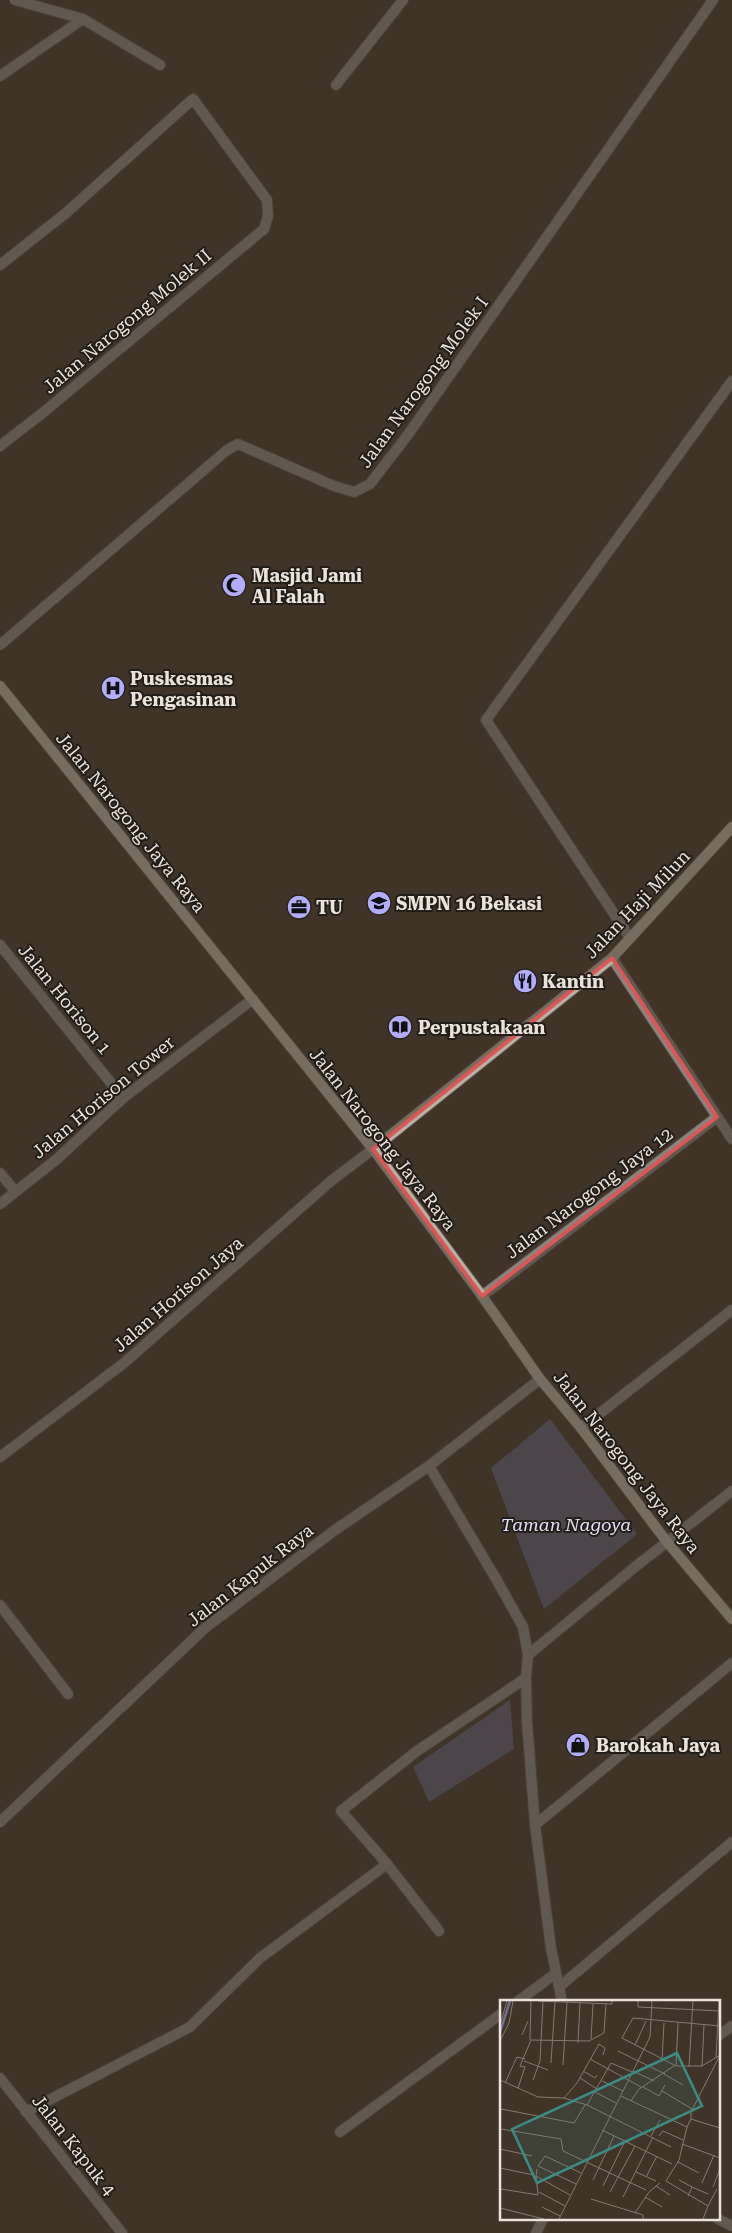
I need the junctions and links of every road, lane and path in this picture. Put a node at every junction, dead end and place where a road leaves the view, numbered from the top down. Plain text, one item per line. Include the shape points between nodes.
1 (15, 0) edge
2 (403, 0) edge
3 (713, 0) edge
4 (83, 19) junction
5 (160, 65) dead end
6 (0, 76) edge
7 (336, 85) dead end
8 (0, 265) edge
9 (732, 381) edge
10 (0, 446) edge
11 (0, 645) edge
12 (0, 686) edge
13 (732, 826) edge
14 (630, 938) junction
15 (0, 944) edge
16 (612, 958) junction
17 (253, 998) junction
18 (123, 1098) junction
19 (717, 1117) junction
20 (732, 1138) edge
21 (373, 1149) junction
22 (0, 1173) edge
23 (15, 1192) junction
24 (0, 1204) edge
25 (482, 1296) junction
26 (732, 1310) edge
27 (540, 1379) junction
28 (581, 1428) junction
29 (0, 1457) edge
30 (429, 1466) junction
31 (732, 1491) edge
32 (667, 1542) junction
33 (0, 1605) edge
34 (732, 1619) edge
35 (528, 1655) junction
36 (732, 1663) edge
37 (526, 1678) junction
38 (68, 1694) dead end
39 (0, 1822) edge
40 (535, 1825) junction
41 (732, 1842) edge
42 (387, 1864) junction
43 (438, 1931) dead end
44 (556, 1974) junction
45 (559, 1987) junction
46 (520, 2000) edge
47 (562, 2000) edge
48 (500, 2015) edge
49 (732, 2026) edge
50 (724, 2035) edge
51 (0, 2078) edge
52 (26, 2112) junction
53 (340, 2132) dead end
54 (542, 2220) edge
55 (720, 2220) edge
56 (732, 2226) edge
57 (122, 2233) edge
58 (536, 2233) edge

1 - 4 street
2 - 7 street
3 - 11 street, Jalan Narogong Molek I via 370,484 354,492 334,486 238,444 227,450
4 - 5 street
4 - 6 street
8 - 10 street, Jalan Narogong Molek II via 66,214 193,99 267,200 268,216 264,229
9 - 14 street via 486,720
12 - 17 street, Jalan Narogong Jaya Raya
13 - 14 street, Jalan Haji Milun
14 - 16 street, Jalan Haji Milun
15 - 18 street, Jalan Horison 1
16 - 19 street
16 - 21 street, Jalan Haji Milun
17 - 18 street, Jalan Horison Tower
17 - 21 street, Jalan Narogong Jaya Raya
18 - 23 street, Jalan Horison Tower
19 - 20 street
19 - 25 street, Jalan Narogong Jaya 12
21 - 25 street, Jalan Narogong Jaya Raya
21 - 29 street, Jalan Horison Jaya via 124,1363
22 - 23 street
23 - 24 street, Jalan Horison Tower
25 - 27 street, Jalan Narogong Jaya Raya
26 - 28 street
27 - 28 street, Jalan Narogong Jaya Raya
27 - 30 street, Jalan Kapuk Raya
28 - 32 street, Jalan Narogong Jaya Raya
30 - 35 street via 523,1627
30 - 39 street, Jalan Kapuk Raya via 335,1530 205,1628
31 - 32 street
32 - 34 street, Jalan Narogong Jaya Raya
32 - 35 street
33 - 38 street
35 - 37 street
36 - 40 street
37 - 40 street
37 - 42 street via 416,1751 341,1811
40 - 44 street
41 - 45 street
42 - 43 street
42 - 52 street via 260,1958 190,2028
44 - 45 street
44 - 46 street
45 - 47 street
48 - 53 street
49 - 50 street
51 - 52 street, Jalan Kapuk 4
52 - 57 street, Jalan Kapuk 4
54 - 58 street
55 - 56 street

